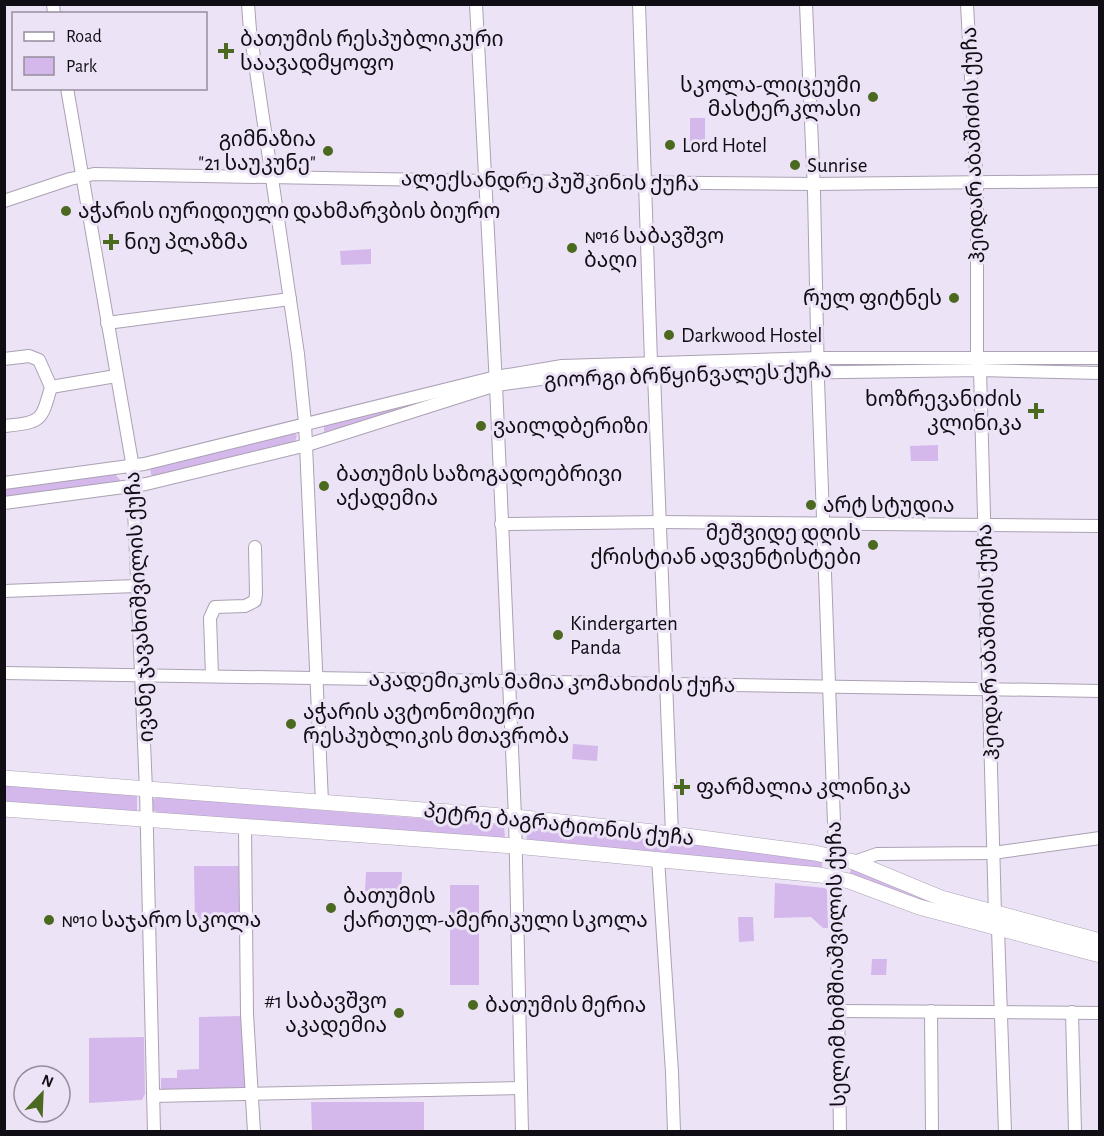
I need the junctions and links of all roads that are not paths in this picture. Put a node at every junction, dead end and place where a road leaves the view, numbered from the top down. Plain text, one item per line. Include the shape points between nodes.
1 (248, 4) edge
2 (476, 4) edge
3 (639, 4) edge
4 (806, 4) edge
5 (967, 4) edge
6 (67, 90) edge
7 (83, 176) junction
8 (273, 176) junction
9 (486, 181) junction
10 (1100, 181) edge
11 (646, 182) junction
12 (976, 182) junction
13 (813, 184) junction
14 (6, 199) edge
15 (290, 299) junction
16 (107, 324) junction
17 (818, 357) junction
18 (1100, 358) edge
19 (4, 359) edge
20 (979, 364) junction
21 (652, 368) junction
22 (818, 371) junction
23 (1100, 373) edge
24 (116, 376) junction
25 (496, 381) junction
26 (51, 387) junction
27 (305, 423) junction
28 (4, 426) edge
29 (307, 445) junction
30 (133, 466) junction
31 (4, 483) edge
32 (134, 486) junction
33 (4, 503) edge
34 (660, 522) junction
35 (823, 523) junction
36 (501, 525) junction
37 (984, 526) junction
38 (1100, 526) edge
39 (255, 547) dead end
40 (136, 586) junction
41 (4, 591) edge
42 (4, 673) edge
43 (142, 675) junction
44 (212, 676) junction
45 (315, 678) junction
46 (508, 681) junction
47 (666, 684) junction
48 (828, 687) junction
49 (989, 689) junction
50 (1100, 691) edge
51 (4, 778) edge
52 (146, 790) junction
53 (322, 802) junction
54 (4, 809) edge
55 (515, 817) junction
56 (147, 820) junction
57 (245, 827) junction
58 (672, 834) junction
59 (1100, 838) edge
60 (515, 846) junction
61 (993, 853) junction
62 (834, 856) junction
63 (658, 859) junction
64 (854, 862) junction
65 (836, 878) junction
66 (995, 914) junction
67 (998, 929) junction
68 (1100, 941) edge
69 (1100, 955) edge
70 (839, 1011) junction
71 (930, 1011) junction
72 (1000, 1012) junction
73 (1072, 1012) junction
74 (1100, 1013) edge
75 (521, 1088) junction
76 (252, 1093) junction
77 (153, 1096) junction
78 (154, 1131) edge
79 (254, 1131) edge
80 (522, 1131) edge
81 (674, 1131) edge
82 (840, 1131) edge
83 (932, 1131) edge
84 (1005, 1131) edge
85 (1075, 1131) edge

1 - 8 street
2 - 9 street
3 - 11 street
4 - 13 street, სელიმ ხიმშიაშვილის ქუჩა
5 - 12 street, ჰეიდარ აბაშიძის ქუჩა
6 - 7 street, ივანე ჯავახიშვილის ქუჩა
7 - 8 street, ალექსანდრე პუშკინის ქუჩა
7 - 14 street, ალექსანდრე პუშკინის ქუჩა
7 - 16 street, ივანე ჯავახიშვილის ქუჩა
8 - 9 street, ალექსანდრე პუშკინის ქუჩა
8 - 15 street
9 - 11 street, ალექსანდრე პუშკინის ქუჩა
9 - 25 street
10 - 12 street, ალექსანდრე პუშკინის ქუჩა
11 - 13 street, ალექსანდრე პუშკინის ქუჩა
11 - 21 street
12 - 13 street, ალექსანდრე პუშკინის ქუჩა
12 - 20 street, ჰეიდარ აბაშიძის ქუჩა
13 - 17 street, სელიმ ხიმშიაშვილის ქუჩა
15 - 16 street
15 - 27 street
16 - 24 street, ივანე ჯავახიშვილის ქუჩა
17 - 20 street, გიორგი ბრწყინვალეს ქუჩა
17 - 21 street, გიორგი ბრწყინვალეს ქუჩა
17 - 22 street, სელიმ ხიმშიაშვილის ქუჩა
18 - 20 street, გიორგი ბრწყინვალეს ქუჩა
19 - 26 street via 29,356 39,360
20 - 22 street, გიორგი ბრწყინვალეს ქუჩა
20 - 23 street, გიორგი ბრწყინვალეს ქუჩა
20 - 37 street, ჰეიდარ აბაშიძის ქუჩა
21 - 22 street, გიორგი ბრწყინვალეს ქუჩა
21 - 25 street, გიორგი ბრწყინვალეს ქუჩა via 562,366
21 - 34 street
22 - 35 street, სელიმ ხიმშიაშვილის ქუჩა
24 - 26 street
24 - 30 street, ივანე ჯავახიშვილის ქუჩა
25 - 27 street, გიორგი ბრწყინვალეს ქუჩა
25 - 29 street, გიორგი ბრწყინვალეს ქუჩა
25 - 36 street
26 - 28 street via 38,420
27 - 29 street
27 - 30 street, გიორგი ბრწყინვალეს ქუჩა
29 - 32 street, გიორგი ბრწყინვალეს ქუჩა
29 - 45 street
30 - 31 street, გიორგი ბრწყინვალეს ქუჩა
30 - 32 street, ივანე ჯავახიშვილის ქუჩა
32 - 33 street, გიორგი ბრწყინვალეს ქუჩა
32 - 40 street, ივანე ჯავახიშვილის ქუჩა
34 - 35 street
34 - 36 street
34 - 47 street
35 - 37 street
35 - 48 street, სელიმ ხიმშიაშვილის ქუჩა
36 - 46 street
37 - 38 street
37 - 49 street, ჰეიდარ აბაშიძის ქუჩა
39 - 44 street via 255,601 245,606 215,607 210,618
40 - 41 street
40 - 43 street, ივანე ჯავახიშვილის ქუჩა
42 - 43 street, აკადემიკოს მამია კომახიძის ქუჩა
43 - 44 street, აკადემიკოს მამია კომახიძის ქუჩა
43 - 52 street, ივანე ჯავახიშვილის ქუჩა
44 - 45 street, აკადემიკოს მამია კომახიძის ქუჩა
45 - 46 street, აკადემიკოს მამია კომახიძის ქუჩა
45 - 53 street
46 - 47 street, აკადემიკოს მამია კომახიძის ქუჩა
46 - 55 street
47 - 48 street, აკადემიკოს მამია კომახიძის ქუჩა
47 - 58 street
48 - 49 street, აკადემიკოს მამია კომახიძის ქუჩა
48 - 62 street, სელიმ ხიმშიაშვილის ქუჩა
49 - 50 street, აკადემიკოს მამია კომახიძის ქუჩა
49 - 61 street, ჰეიდარ აბაშიძის ქუჩა
51 - 52 main road, პეტრე ბაგრატიონის ქუჩა
52 - 53 main road, პეტრე ბაგრატიონის ქუჩა
52 - 56 street, ივანე ჯავახიშვილის ქუჩა
53 - 55 main road, პეტრე ბაგრატიონის ქუჩა
54 - 56 main road, პეტრე ბაგრატიონის ქუჩა
55 - 58 main road, პეტრე ბაგრატიონის ქუჩა
55 - 60 street
56 - 57 main road, პეტრე ბაგრატიონის ქუჩა
56 - 77 street, ივანე ჯავახიშვილის ქუჩა
57 - 60 main road, პეტრე ბაგრატიონის ქუჩა
57 - 76 street
58 - 62 main road, პეტრე ბაგრატიონის ქუჩა
59 - 61 street
60 - 63 main road, პეტრე ბაგრატიონის ქუჩა
60 - 75 street
61 - 64 street via 877,854
61 - 66 street, ჰეიდარ აბაშიძის ქუჩა
62 - 64 main road, პეტრე ბაგრატიონის ქუჩა
62 - 65 street, სელიმ ხიმშიაშვილის ქუჩა
63 - 65 main road, პეტრე ბაგრატიონის ქუჩა
63 - 81 street
64 - 66 main road, პეტრე ბაგრატიონის ქუჩა via 941,898
65 - 67 main road, პეტრე ბაგრატიონის ქუჩა via 918,907
65 - 70 street, სელიმ ხიმშიაშვილის ქუჩა
66 - 68 main road, პეტრე ბაგრატიონის ქუჩა
67 - 69 main road, პეტრე ბაგრატიონის ქუჩა
67 - 72 street
70 - 71 street
70 - 82 street, სელიმ ხიმშიაშვილის ქუჩა
71 - 72 street
71 - 83 street
72 - 73 street
72 - 84 street
73 - 74 street
73 - 85 street
75 - 76 street
75 - 80 street
76 - 77 street
76 - 79 street
77 - 78 street, ივანე ჯავახიშვილის ქუჩა

